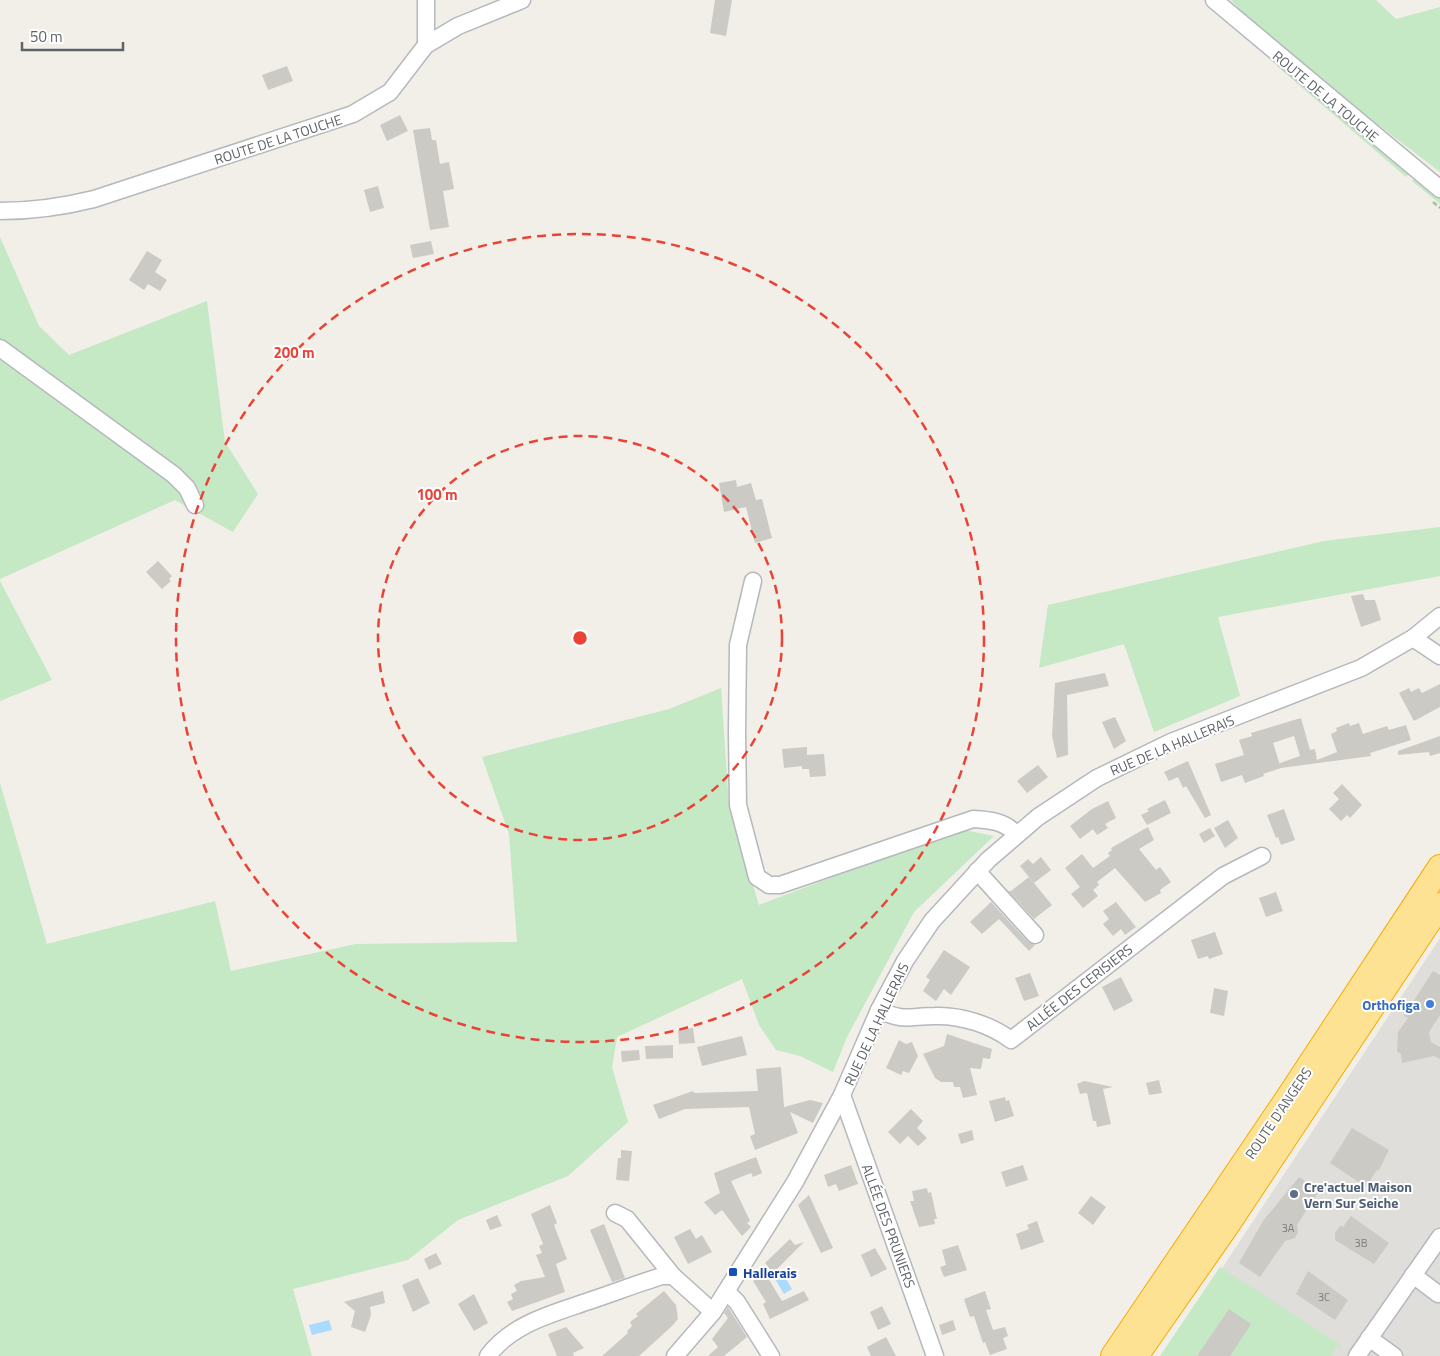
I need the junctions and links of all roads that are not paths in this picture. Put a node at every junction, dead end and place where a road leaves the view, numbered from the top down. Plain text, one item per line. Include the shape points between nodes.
1 (426, 0) edge
2 (522, 0) edge
3 (1214, 0) edge
4 (426, 45) junction
5 (1440, 189) edge
6 (0, 211) edge
7 (0, 348) edge
8 (196, 506) dead end
9 (753, 581) dead end
10 (1440, 616) edge
11 (1413, 638) junction
12 (1440, 656) edge
13 (1017, 834) junction
14 (1262, 856) dead end
15 (1440, 867) edge
16 (977, 871) junction
17 (1440, 905) edge
18 (1035, 935) dead end
19 (879, 1010) junction
20 (842, 1096) junction
21 (615, 1213) dead end
22 (1226, 1227) junction
23 (1440, 1237) edge
24 (1413, 1275) junction
25 (673, 1276) junction
26 (726, 1292) junction
27 (1438, 1294) dead end
28 (713, 1312) junction
29 (1369, 1338) junction
30 (488, 1356) edge
31 (675, 1356) edge
32 (771, 1356) edge
33 (935, 1356) edge
34 (1113, 1356) edge
35 (1136, 1356) edge
36 (1150, 1356) edge
37 (1357, 1356) edge
38 (1394, 1356) edge

1 - 4 street
2 - 4 street, ROUTE DE LA TOUCHE via 458,26
3 - 5 street, ROUTE DE LA TOUCHE
4 - 6 street, ROUTE DE LA TOUCHE via 390,92 353,114 94,199 60,207
7 - 8 street via 174,475 187,488
9 - 13 street via 738,645 737,732 738,805 756,877 769,885 780,885 973,819 993,820
10 - 11 street, RUE DE LA HALLERAIS
11 - 12 street
11 - 13 street, RUE DE LA HALLERAIS via 1361,668 1127,762 1065,798
13 - 16 street, RUE DE LA HALLERAIS
14 - 19 street, ALLÉE DES CERISIERS via 1222,876 1011,1040 988,1027 962,1019 936,1016 900,1019
15 - 34 highway, ROUTE D'ANGERS via 1282,1108
16 - 18 street
16 - 19 street, RUE DE LA HALLERAIS via 932,921 905,961
17 - 22 highway, ROUTE D'ANGERS
19 - 20 street, RUE DE LA HALLERAIS
20 - 26 street, RUE DE LA HALLERAIS via 795,1182
20 - 33 street, ALLÉE DES PRUNIERS
21 - 25 street via 627,1219
22 - 35 highway, ROUTE D'ANGERS
22 - 36 highway via 1207,1273
23 - 24 street
24 - 27 street
24 - 29 street
25 - 28 street
25 - 30 street via 657,1277 545,1316 514,1331
26 - 28 street, RUE DE LA HALLERAIS
26 - 32 street via 737,1302
28 - 31 street, RUE DE LA HALLERAIS
29 - 37 street
29 - 38 street

